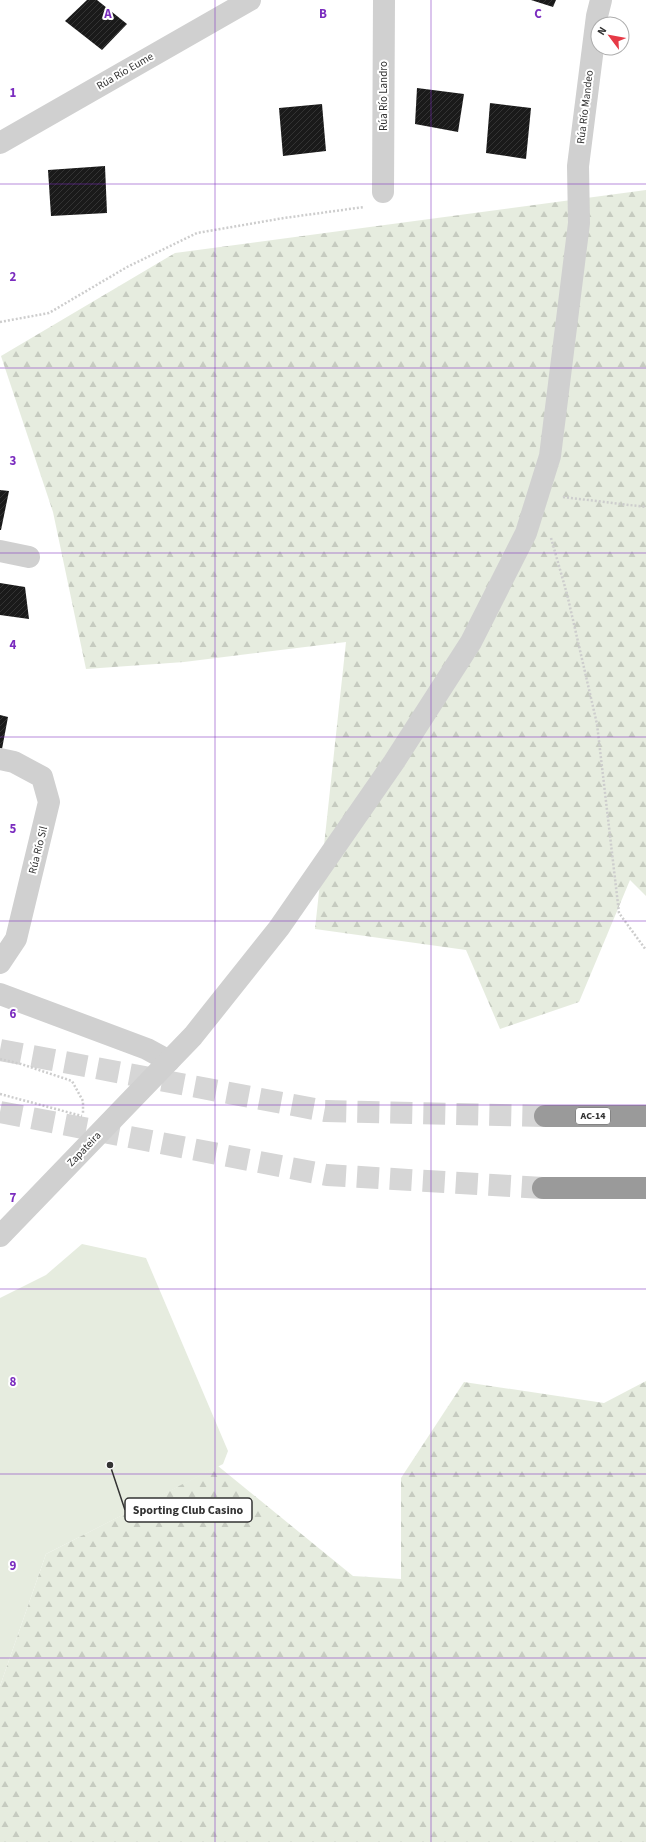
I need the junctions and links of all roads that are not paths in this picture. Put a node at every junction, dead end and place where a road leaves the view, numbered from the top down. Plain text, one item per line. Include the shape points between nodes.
1 (250, 0) edge
2 (384, 0) edge
3 (601, 0) edge
4 (0, 143) edge
5 (383, 192) road end
6 (538, 494) joint
7 (0, 551) edge
8 (29, 557) dead end
9 (0, 759) edge
10 (0, 963) edge
11 (0, 994) edge
12 (169, 1061) junction
13 (545, 1116) tunnel mouth
14 (644, 1116) edge
15 (543, 1188) tunnel mouth
16 (639, 1188) edge
17 (0, 1236) edge

1 - 4 street, Rúa Río Eume
2 - 5 street, Rúa Río Landro
3 - 6 street, Rúa Río Mandeo via 578,166 579,224 550,456
6 - 12 street, Zapateira via 526,534 471,642 394,762 279,928 193,1036
7 - 8 street
9 - 10 street, Rúa Río Sil via 14,762 42,777 49,802 16,939
11 - 12 street via 147,1049
12 - 17 street, Zapateira
13 - 14 highway, AC-14
15 - 16 highway

